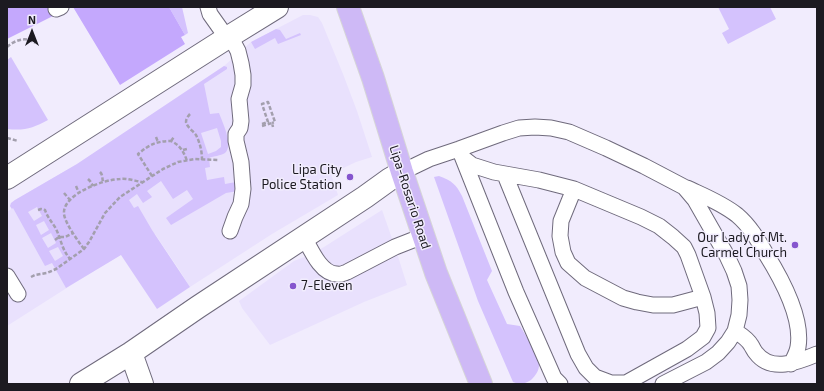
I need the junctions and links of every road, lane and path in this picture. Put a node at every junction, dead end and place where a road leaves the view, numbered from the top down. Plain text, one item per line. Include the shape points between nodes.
1 (208, 7) edge
2 (277, 7) edge
3 (348, 7) edge
4 (229, 37) junction
5 (35, 43) dead end
6 (7, 47) edge
7 (190, 114) dead end
8 (270, 124) joint
9 (156, 137) dead end
10 (174, 137) dead end
11 (171, 140) junction
12 (158, 142) junction
13 (186, 149) dead end
14 (183, 150) junction
15 (461, 154) junction
16 (239, 155) junction
17 (202, 160) junction
18 (187, 161) junction
19 (100, 172) dead end
20 (402, 172) junction
21 (505, 175) junction
22 (152, 176) junction
23 (7, 178) edge
24 (88, 179) dead end
25 (103, 182) junction
26 (143, 182) junction
27 (76, 186) dead end
28 (94, 186) junction
29 (684, 187) junction
30 (574, 189) junction
31 (64, 193) dead end
32 (79, 193) junction
33 (70, 200) junction
34 (38, 210) dead end
35 (230, 231) dead end
36 (73, 233) junction
37 (423, 236) junction
38 (59, 238) junction
39 (304, 238) junction
40 (55, 240) dead end
41 (84, 249) junction
42 (70, 259) junction
43 (13, 285) edge
44 (703, 297) junction
45 (735, 331) junction
46 (132, 353) junction
47 (817, 354) edge
48 (791, 364) junction
49 (552, 382) edge
50 (81, 384) edge
51 (142, 384) edge
52 (481, 384) edge
53 (663, 384) edge

1 - 4 lane via 210,14
2 - 4 street
3 - 20 main road, Lipa-Rosario Road
4 - 16 lane via 238,51 243,75 239,99 241,121 236,134
4 - 23 street
5 - 6 path via 25,39 16,40
7 - 17 path via 186,124 199,142
8 - 8 path via 262,104 268,102 275,122
9 - 12 path
10 - 11 path
11 - 12 path
11 - 14 path
12 - 22 path via 149,145 138,154
13 - 14 path
14 - 18 path
15 - 20 lane via 429,159
15 - 21 lane via 472,164
15 - 29 lane via 519,128 550,128 569,132 606,148
15 - 49 lane
16 - 17 path via 228,159
16 - 35 lane via 243,189 241,204
17 - 18 path
18 - 22 path via 178,162
19 - 25 path
20 - 37 main road, Lipa-Rosario Road
20 - 39 street
21 - 30 lane
21 - 44 lane via 578,354 595,377 611,382 626,382 687,349 703,337 708,328
22 - 26 path
24 - 28 path
25 - 26 path via 122,178
25 - 28 path
26 - 41 path via 120,197 105,213
27 - 32 path
28 - 32 path
29 - 45 lane via 695,200 734,271 740,300
29 - 48 lane via 726,206 748,225 776,269 788,293 798,329 798,347
30 - 44 lane via 641,216 673,237 688,254
30 - 44 lane via 561,221 560,236 568,263 580,274 624,298 653,305 673,305
31 - 33 path
32 - 33 path
33 - 36 path via 64,209 64,215
34 - 38 path via 45,210 51,223 56,227
36 - 38 path
36 - 41 path
37 - 39 lane via 338,275 321,266
37 - 52 main road, Lipa-Rosario Road
38 - 40 path
38 - 42 path via 62,250
39 - 46 street
41 - 42 path
42 - 43 path via 56,269
45 - 48 lane via 748,340 760,357 771,364
45 - 53 lane via 718,353 706,362
46 - 50 street
46 - 51 street
47 - 48 lane

